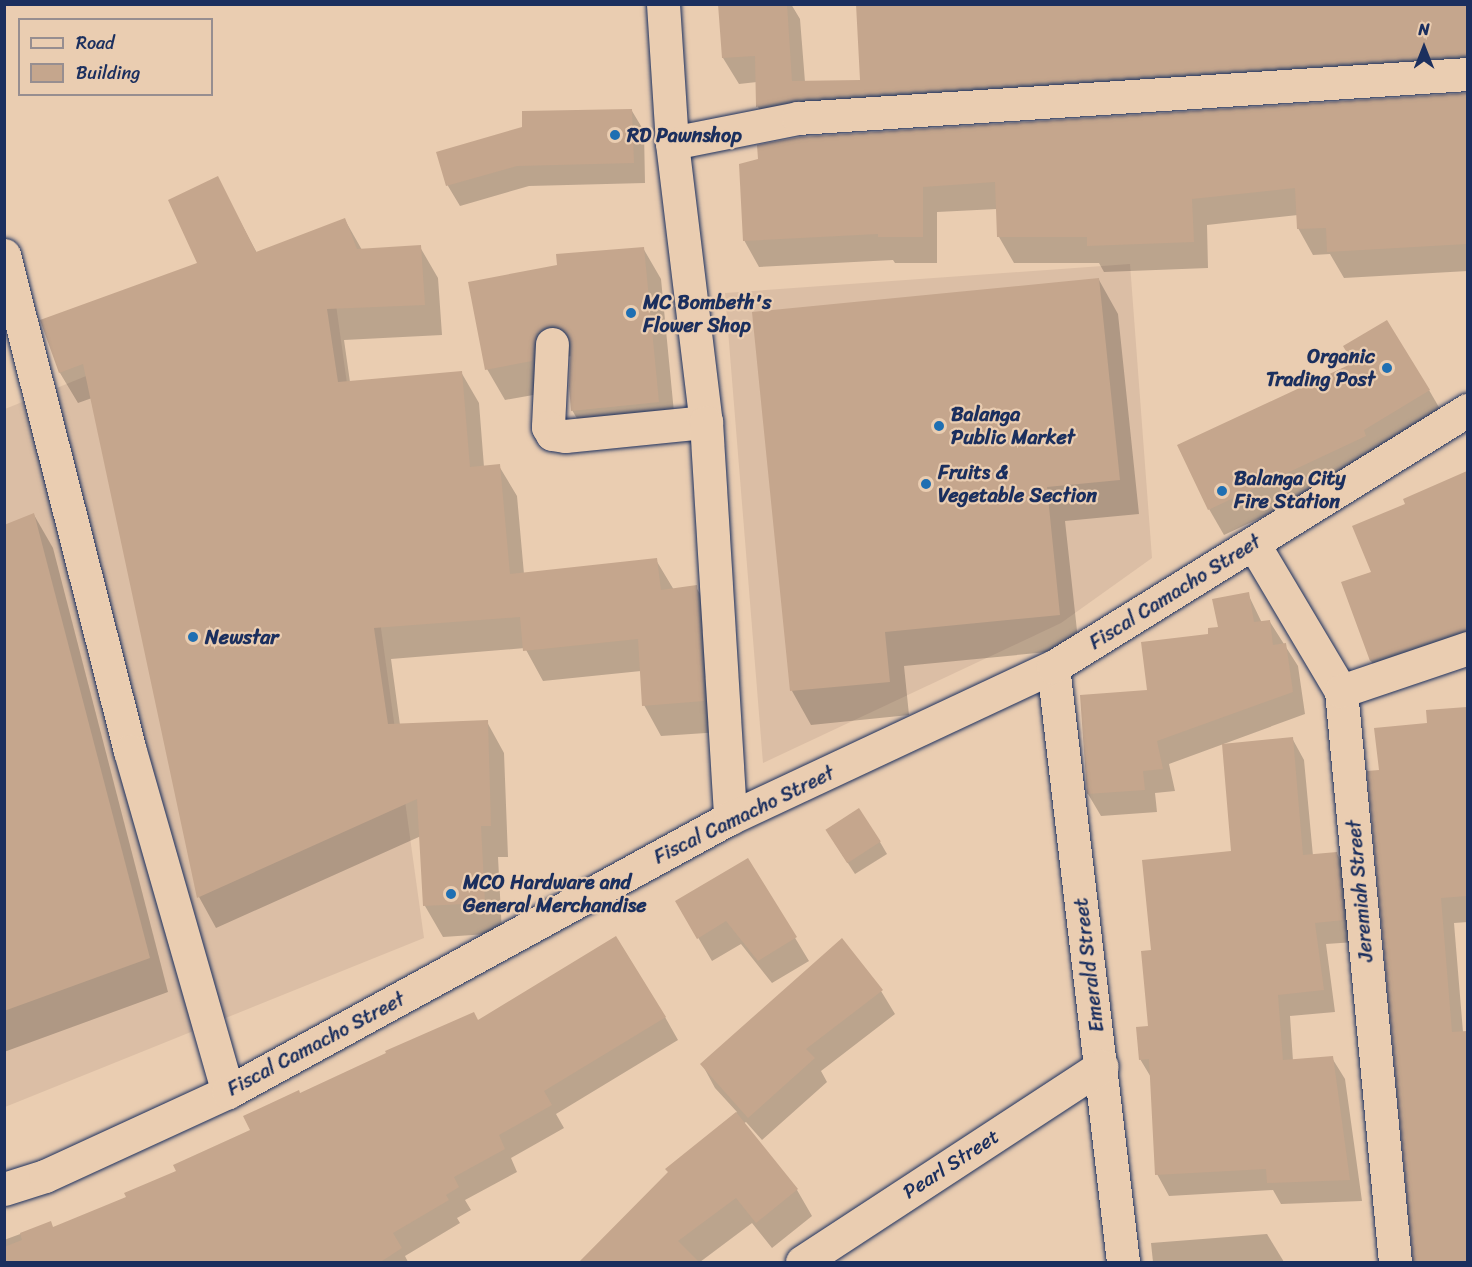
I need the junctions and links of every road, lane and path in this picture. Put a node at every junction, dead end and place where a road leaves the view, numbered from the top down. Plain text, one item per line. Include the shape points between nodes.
1 (663, 4) edge
2 (1467, 74) edge
3 (672, 143) junction
4 (4, 255) edge
5 (552, 344) dead end
6 (1467, 410) edge
7 (706, 422) junction
8 (1253, 543) junction
9 (1467, 648) edge
10 (1053, 667) junction
11 (1341, 691) junction
12 (730, 818) junction
13 (1101, 1066) junction
14 (228, 1092) junction
15 (4, 1190) edge
16 (802, 1263) edge
17 (1123, 1263) edge
18 (1395, 1263) edge

1 - 3 street
2 - 3 street via 798,118
3 - 7 street
4 - 14 street via 130,751
5 - 7 street via 548,427 552,434 565,436
6 - 8 street, Fiscal Camacho Street
7 - 12 street
8 - 10 street, Fiscal Camacho Street
8 - 11 street, Jeremiah Street
9 - 11 street
10 - 12 street, Fiscal Camacho Street
10 - 13 street, Emerald Street
11 - 18 street, Jeremiah Street
12 - 14 street, Fiscal Camacho Street
13 - 16 street, Pearl Street
13 - 17 street, Emerald Street
14 - 15 street, Fiscal Camacho Street via 45,1176

